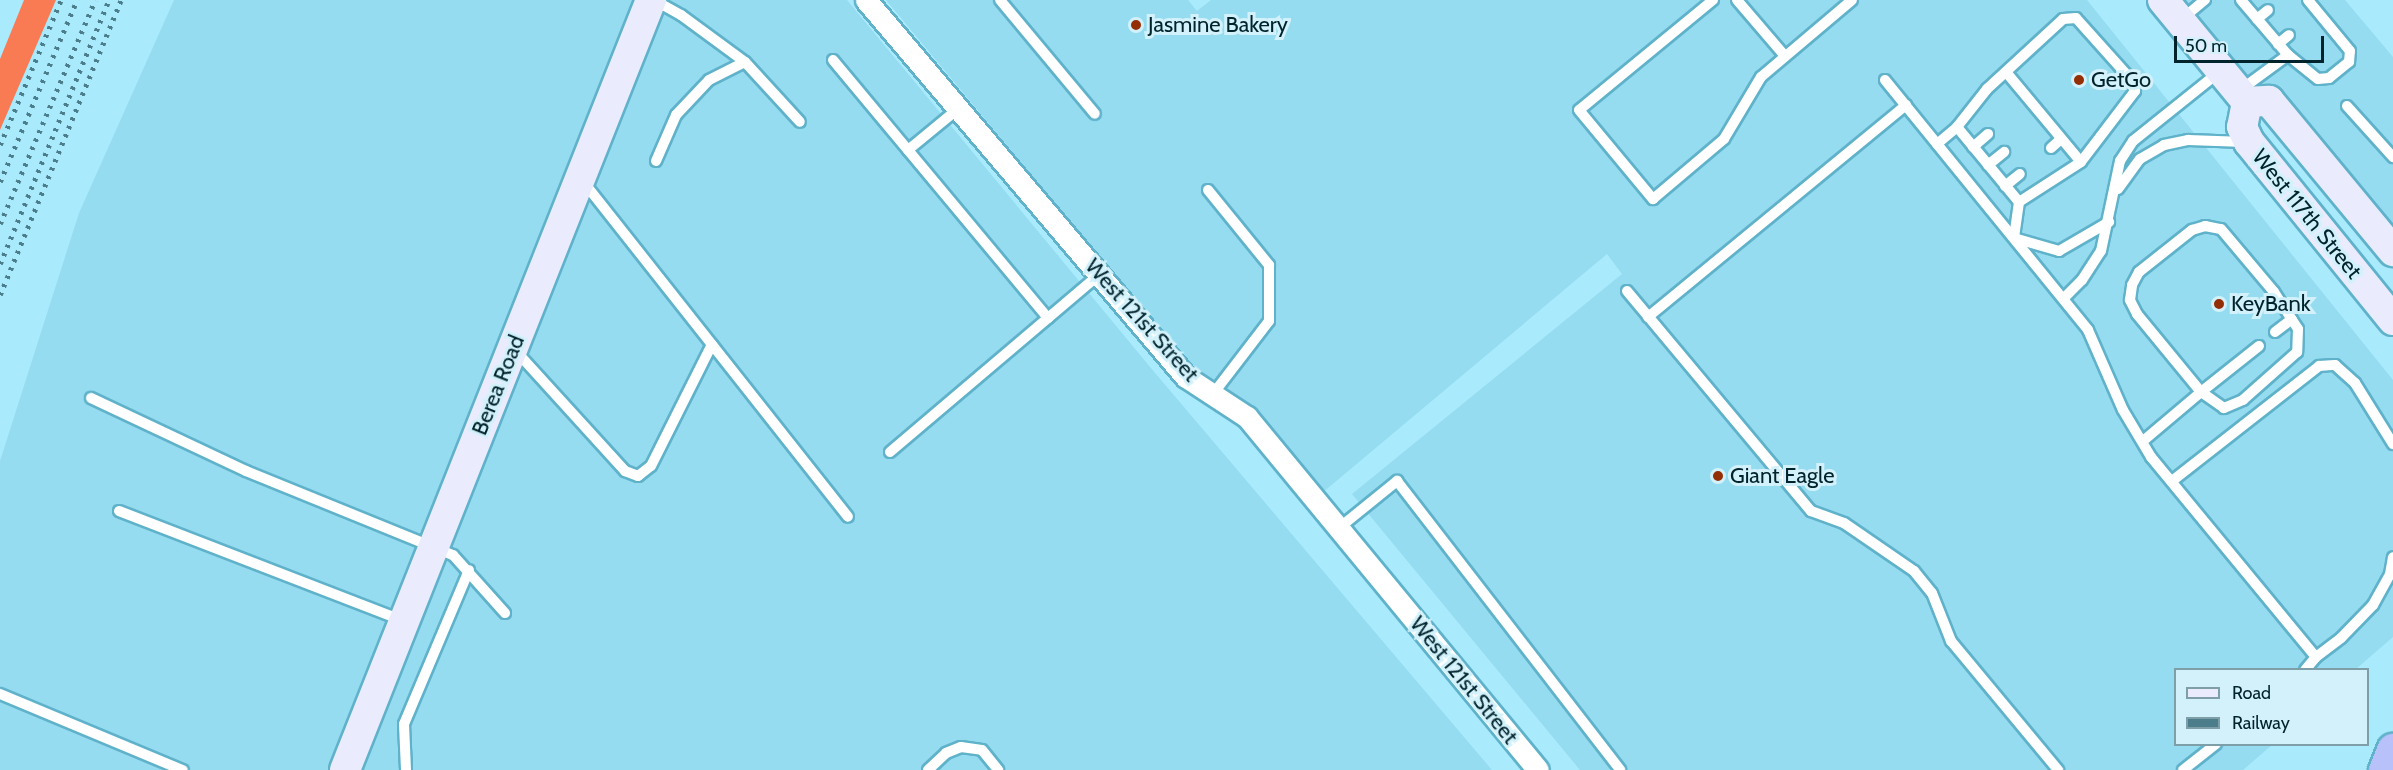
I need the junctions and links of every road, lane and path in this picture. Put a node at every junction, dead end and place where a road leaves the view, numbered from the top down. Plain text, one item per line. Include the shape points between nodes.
1 (652, 0) edge
2 (867, 0) edge
3 (1000, 0) edge
4 (1713, 0) edge
5 (1737, 0) edge
6 (1852, 0) edge
7 (2205, 0) edge
8 (2241, 0) edge
9 (2308, 0) edge
10 (2172, 10) edge
11 (2268, 10) dead end
12 (2257, 19) junction
13 (2289, 35) dead end
14 (2278, 44) junction
15 (2288, 55) junction
16 (1785, 56) junction
17 (833, 60) dead end
18 (745, 62) junction
19 (2006, 72) junction
20 (1885, 80) dead end
21 (2236, 88) junction
22 (2029, 100) junction
23 (1906, 105) junction
24 (2347, 106) dead end
25 (958, 108) junction
26 (2020, 108) dead end
27 (1095, 114) dead end
28 (800, 122) dead end
29 (1957, 128) junction
30 (1988, 134) dead end
31 (2061, 139) junction
32 (2249, 142) junction
33 (1937, 144) junction
34 (1973, 147) junction
35 (2051, 148) dead end
36 (908, 150) junction
37 (2004, 152) dead end
38 (2393, 157) edge
39 (657, 161) dead end
40 (2081, 162) junction
41 (1988, 165) junction
42 (2020, 174) dead end
43 (580, 178) junction
44 (2005, 186) junction
45 (1208, 190) dead end
46 (2116, 191) junction
47 (2019, 202) junction
48 (2109, 222) junction
49 (2014, 238) junction
50 (2393, 251) edge
51 (1100, 274) junction
52 (1627, 291) dead end
53 (2064, 298) junction
54 (1648, 317) junction
55 (1048, 318) junction
56 (2292, 319) junction
57 (2393, 320) edge
58 (2275, 332) dead end
59 (712, 344) junction
60 (2259, 346) dead end
61 (513, 348) junction
62 (2201, 392) junction
63 (1213, 394) junction
64 (91, 398) dead end
65 (2143, 441) junction
66 (2393, 444) edge
67 (890, 452) dead end
68 (2172, 481) junction
69 (119, 511) dead end
70 (848, 517) dead end
71 (1339, 528) junction
72 (434, 547) junction
73 (2393, 557) edge
74 (469, 570) junction
75 (505, 614) dead end
76 (404, 621) junction
77 (2316, 657) junction
78 (2306, 668) edge
79 (0, 694) edge
80 (2213, 746) edge
81 (2393, 750) edge
82 (183, 770) edge
83 (345, 770) edge
84 (406, 770) edge
85 (928, 770) edge
86 (998, 770) edge
87 (1538, 770) edge
88 (1620, 770) edge
89 (2058, 770) edge
90 (2183, 770) edge
91 (2385, 770) edge

1 - 18 lane via 681,15
1 - 43 main road, Berea Road
2 - 25 street, West 121st Street
3 - 27 lane
4 - 16 lane via 1579,110 1653,199 1724,139 1761,76
5 - 16 lane
6 - 16 lane
7 - 10 lane
8 - 12 lane
9 - 15 lane via 2314,14 2350,51 2349,62 2329,78 2318,79
10 - 21 main road
11 - 12 lane
12 - 14 lane
13 - 14 lane
14 - 15 lane
15 - 21 lane
17 - 36 lane
18 - 28 lane
18 - 39 lane via 709,80 676,115
19 - 22 lane
19 - 29 lane via 1987,89
19 - 40 lane via 2063,20 2076,18 2114,59 2135,91
20 - 23 lane
21 - 32 main road, West 117th Street via 2242,127
21 - 46 lane via 2133,141 2120,161
21 - 50 main road, West 117th Street via 2269,101
22 - 26 lane
22 - 31 lane via 2040,123
23 - 33 lane
23 - 54 lane
24 - 38 lane
25 - 36 lane
25 - 51 street, West 121st Street
29 - 33 lane
29 - 34 lane
30 - 34 lane
31 - 35 lane
31 - 40 lane
32 - 46 lane via 2188,140 2164,145 2140,159
32 - 57 main road, West 117th Street
33 - 49 lane
34 - 41 lane
36 - 55 lane
37 - 41 lane
40 - 47 lane
41 - 44 lane
42 - 44 lane
43 - 59 lane
43 - 61 main road, Berea Road
44 - 47 lane
45 - 63 lane via 1269,265 1269,321
46 - 48 lane
47 - 49 lane
48 - 49 lane via 2059,251
48 - 53 lane via 2096,262
49 - 53 lane
51 - 55 lane
51 - 63 street, West 121st Street via 1186,377
52 - 54 lane
53 - 65 lane via 2096,341 2124,410
54 - 89 lane via 1811,511 1844,523 1914,571 1932,593 1951,641
55 - 67 lane
56 - 58 lane
56 - 62 lane via 2298,328 2298,352 2243,400 2224,408
56 - 62 lane via 2221,229 2205,226 2192,230 2139,272 2130,300
59 - 61 lane via 651,466 638,476 625,471
59 - 70 lane
60 - 62 lane
61 - 72 main road, Berea Road
62 - 65 lane
63 - 71 street, West 121st Street via 1247,417
64 - 72 lane via 246,471
65 - 68 lane
66 - 68 lane via 2355,383 2335,365 2319,366
68 - 77 lane
69 - 76 lane
71 - 87 street, West 121st Street
71 - 88 lane via 1397,481
72 - 74 lane via 453,555
72 - 76 main road, Berea Road
73 - 77 lane via 2390,574 2373,605
74 - 75 lane
74 - 84 lane via 404,724
76 - 83 main road, Berea Road
77 - 78 lane
79 - 82 lane
80 - 90 lane
81 - 91 highway
85 - 86 lane via 946,753 961,747 982,750

